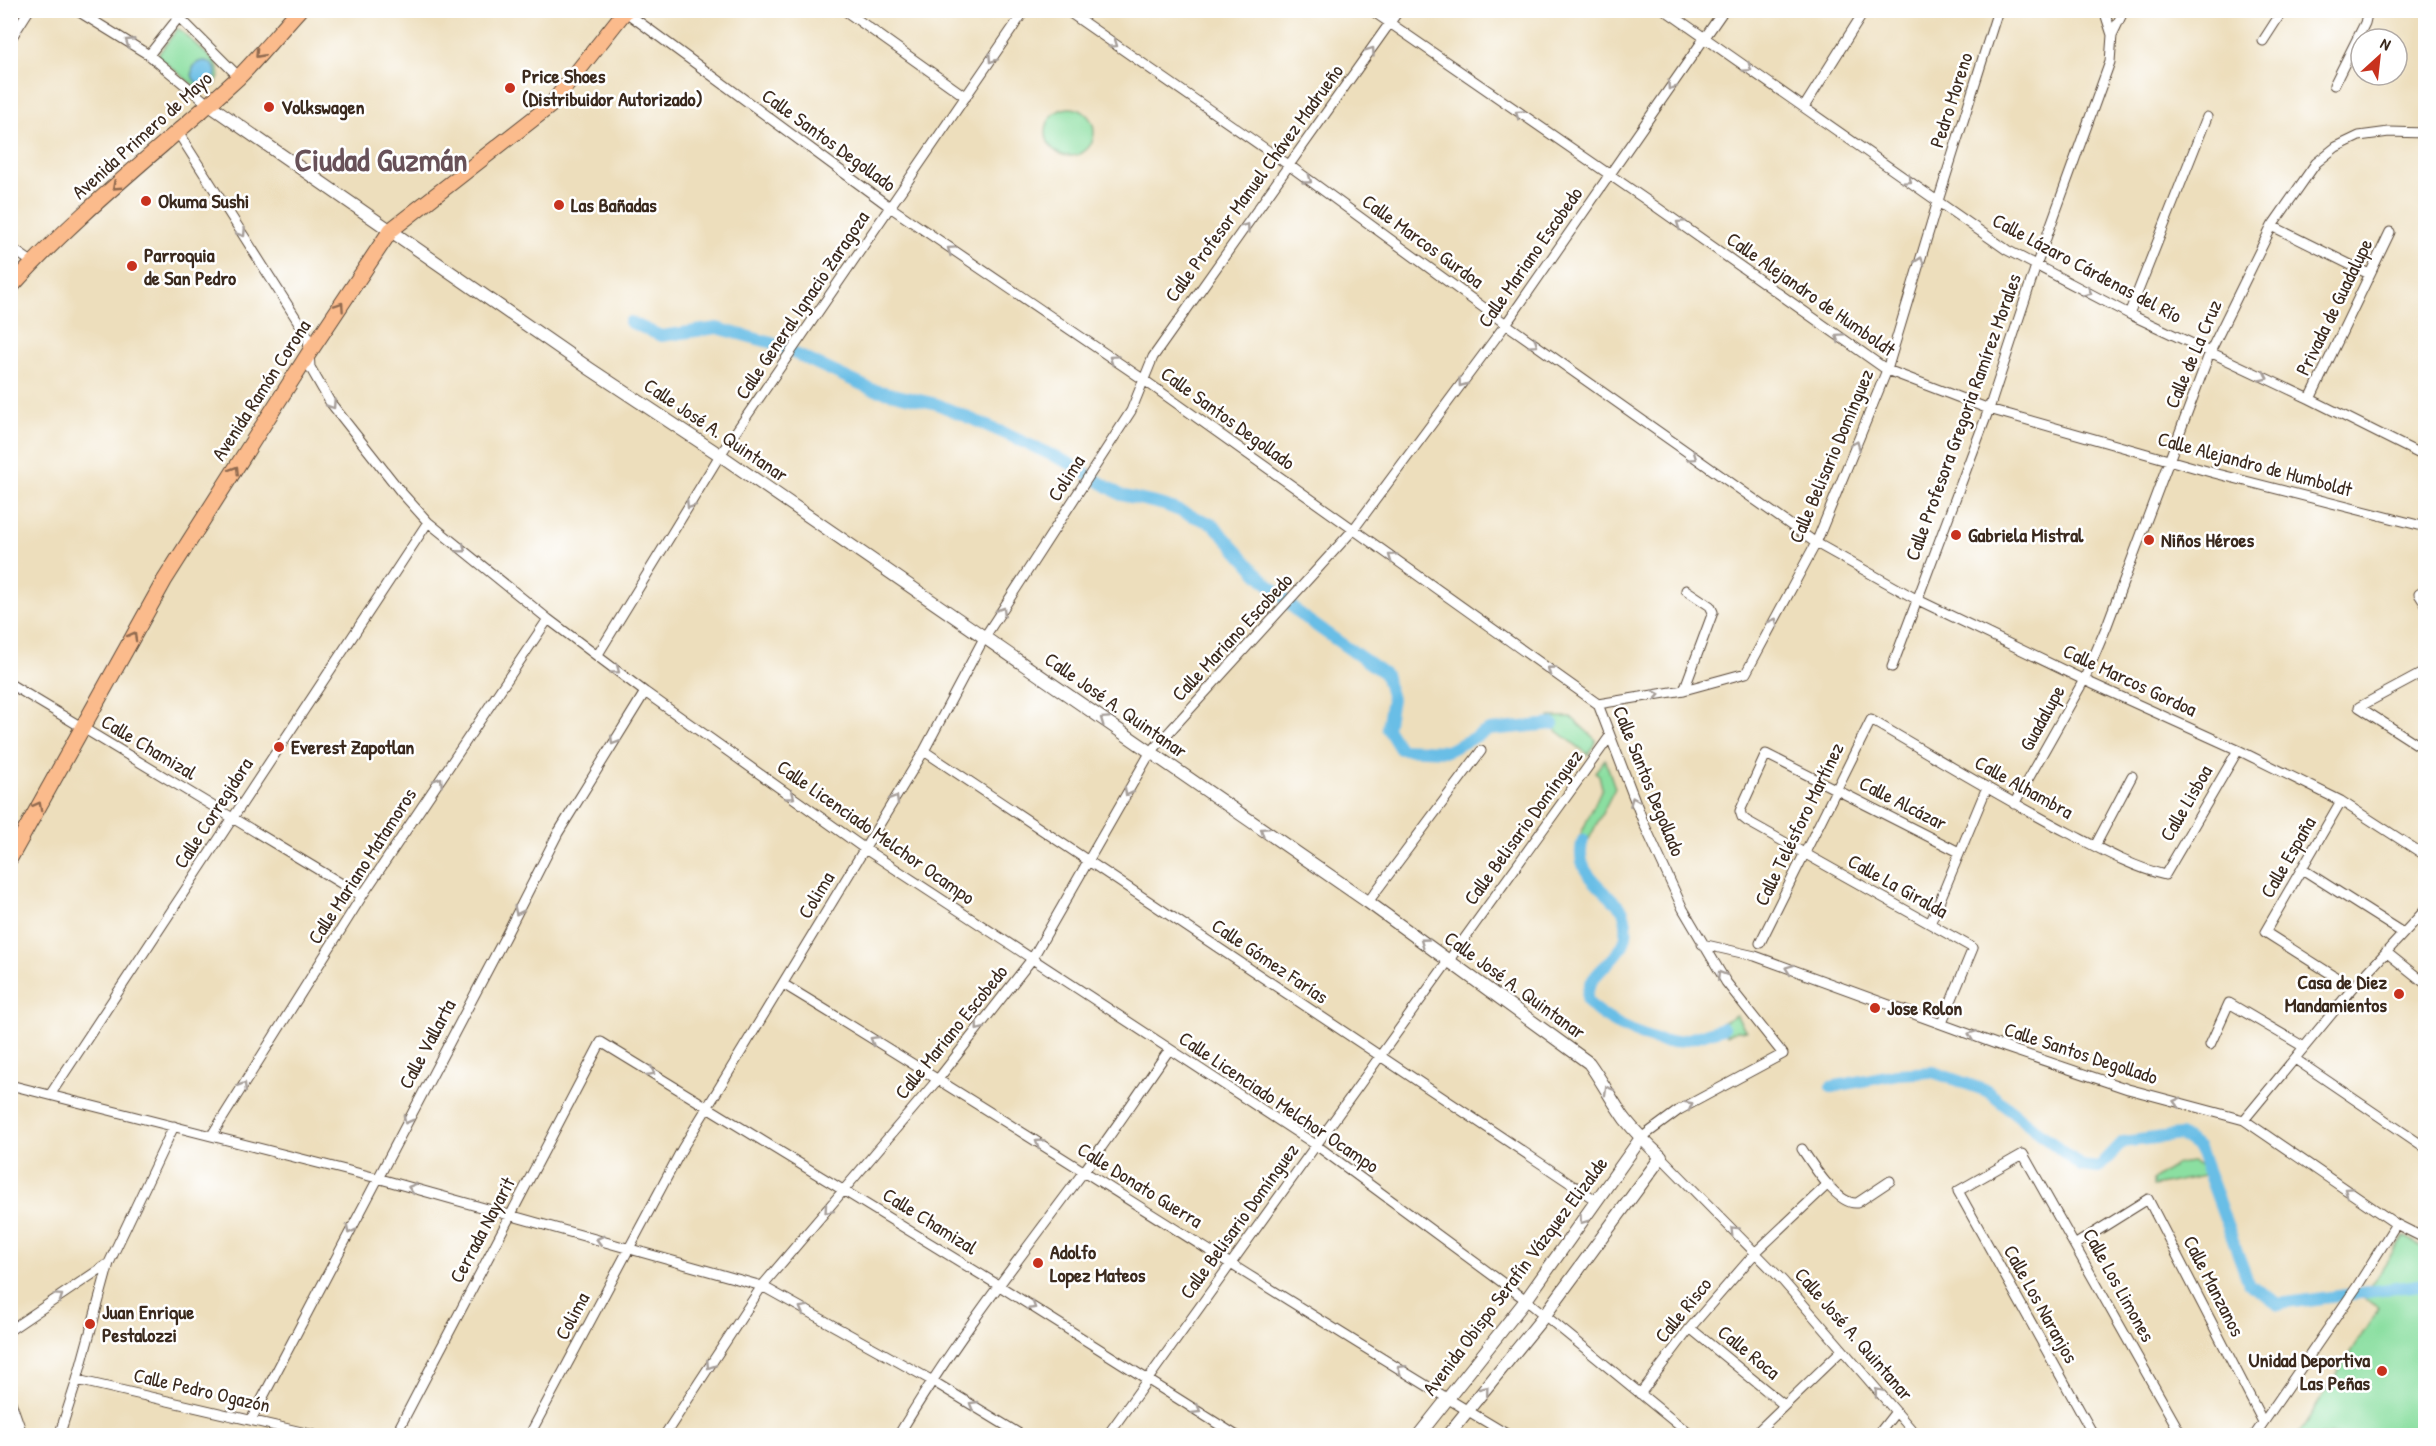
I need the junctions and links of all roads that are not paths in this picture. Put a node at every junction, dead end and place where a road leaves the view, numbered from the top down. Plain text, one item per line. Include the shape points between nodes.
1 (29, 10) edge
2 (76, 10) edge
3 (299, 10) edge
4 (844, 10) edge
5 (1025, 10) edge
6 (1066, 10) edge
7 (1371, 10) edge
8 (1399, 10) edge
9 (1665, 10) edge
10 (1724, 10) edge
11 (1865, 10) edge
12 (1998, 10) edge
13 (2104, 10) edge
14 (2124, 10) edge
15 (2283, 10) edge
16 (2368, 10) edge
17 (625, 11) edge
18 (178, 14) edge
19 (1390, 24) junction
20 (2112, 35) junction
21 (1704, 38) junction
22 (10, 40) edge
23 (2263, 40) dead end
24 (149, 55) junction
25 (239, 77) junction
26 (2334, 85) dead end
27 (966, 97) junction
28 (208, 104) junction
29 (1804, 107) junction
30 (2207, 117) dead end
31 (177, 130) junction
32 (2426, 133) edge
33 (1290, 166) junction
34 (1608, 176) junction
35 (1938, 201) junction
36 (890, 207) junction
37 (2272, 226) junction
38 (391, 230) junction
39 (2390, 232) dead end
40 (10, 247) edge
41 (33, 263) junction
42 (2036, 266) junction
43 (2369, 274) junction
44 (10, 288) edge
45 (2129, 314) junction
46 (1506, 324) junction
47 (309, 352) junction
48 (2210, 352) junction
49 (1887, 370) junction
50 (1144, 380) junction
51 (2310, 399) junction
52 (1989, 409) junction
53 (720, 455) junction
54 (2426, 457) edge
55 (2169, 461) junction
56 (428, 522) junction
57 (2426, 527) edge
58 (1353, 530) junction
59 (1816, 543) junction
60 (1686, 590) dead end
61 (2426, 590) edge
62 (1916, 599) junction
63 (2426, 605) edge
64 (548, 619) junction
65 (984, 638) junction
66 (597, 656) junction
67 (1892, 667) dead end
68 (2426, 671) edge
69 (2084, 680) junction
70 (10, 684) edge
71 (1684, 690) junction
72 (645, 692) junction
73 (1598, 704) junction
74 (1871, 720) joint
75 (82, 727) junction
76 (1610, 736) junction
77 (2238, 750) junction
78 (2426, 750) edge
79 (924, 751) junction
80 (1481, 751) dead end
81 (1150, 753) junction
82 (2132, 776) dead end
83 (1987, 787) junction
84 (1836, 789) junction
85 (2342, 801) junction
86 (2014, 804) junction
87 (1740, 811) joint
88 (231, 819) junction
89 (2095, 846) junction
90 (865, 849) junction
91 (1959, 852) junction
92 (1803, 854) junction
93 (2426, 856) edge
94 (10, 858) edge
95 (1089, 861) junction
96 (2302, 870) junction
97 (2165, 875) joint
98 (362, 896) junction
99 (1368, 902) junction
100 (2426, 909) edge
101 (1930, 924) junction
102 (2403, 933) junction
103 (1760, 943) dead end
104 (1702, 944) junction
105 (2386, 952) junction
106 (1032, 959) junction
107 (1449, 960) junction
108 (783, 984) junction
109 (2426, 984) edge
110 (2353, 988) junction
111 (1942, 1023) junction
112 (601, 1042) joint
113 (2210, 1045) dead end
114 (2304, 1047) junction
115 (1169, 1050) junction
116 (1380, 1056) junction
117 (2295, 1059) junction
118 (939, 1078) junction
119 (10, 1085) edge
120 (50, 1095) junction
121 (708, 1106) junction
122 (2244, 1120) junction
123 (174, 1125) junction
124 (212, 1136) junction
125 (1641, 1138) junction
126 (1316, 1145) junction
127 (2426, 1148) edge
128 (1802, 1149) dead end
129 (2023, 1154) joint
130 (1660, 1157) junction
131 (1084, 1172) junction
132 (377, 1178) junction
133 (1890, 1181) dead end
134 (1828, 1184) junction
135 (845, 1190) junction
136 (1597, 1201) junction
137 (510, 1216) junction
138 (2396, 1224) junction
139 (2426, 1239) edge
140 (2076, 1244) junction
141 (628, 1248) junction
142 (1756, 1252) junction
143 (109, 1263) junction
144 (1231, 1263) junction
145 (998, 1285) junction
146 (762, 1286) junction
147 (1526, 1300) junction
148 (1545, 1315) junction
149 (1690, 1328) junction
150 (10, 1330) edge
151 (1842, 1350) junction
152 (1148, 1379) junction
153 (77, 1380) junction
154 (931, 1380) junction
155 (1640, 1394) junction
156 (10, 1399) edge
157 (1449, 1399) junction
158 (1784, 1405) junction
159 (1468, 1411) junction
160 (1895, 1413) junction
161 (251, 1420) junction
162 (2263, 1422) junction
163 (23, 1436) edge
164 (58, 1436) edge
165 (320, 1436) edge
166 (395, 1436) edge
167 (529, 1436) edge
168 (664, 1436) edge
169 (898, 1436) edge
170 (1023, 1436) edge
171 (1107, 1436) edge
172 (1237, 1436) edge
173 (1418, 1436) edge
174 (1447, 1436) edge
175 (1510, 1436) edge
176 (1692, 1436) edge
177 (1753, 1436) edge
178 (1877, 1436) edge
179 (1917, 1436) edge
180 (2094, 1436) edge
181 (2182, 1436) edge
182 (2254, 1436) edge

1 - 22 street
24 -> 2 street
3 -> 25 main road, Avenida Primero de Mayo
4 - 27 street
5 -> 27 street, Calle General Ignacio Zaragoza
6 -> 33 street, Calle Marcos Gurdoa
7 - 19 street, Calle Alejandro de Humboldt
8 - 19 street, Calle Profesor Manuel Chávez Madrueño
9 - 21 street, Calle Lázaro Cárdenas del Río
10 - 21 street, Calle Mariano Escobedo
11 - 29 street
12 - 35 street, Pedro Moreno
13 - 20 street
14 - 20 street, Calle Profesora Gregoria Ramírez Morales
15 - 23 street
16 - 26 street
17 - 36 street, Calle Santos Degollado
17 - 38 main road, Avenida Ramón Corona via 551,105
18 - 24 street
18 - 25 street
33 -> 19 street, Calle Profesor Manuel Chávez Madrueño
34 -> 19 street, Calle Alejandro de Humboldt
20 - 42 street, Calle Profesora Gregoria Ramírez Morales via 2109,62
21 -> 29 street, Calle Lázaro Cárdenas del Río
21 -> 34 street, Calle Mariano Escobedo
24 - 28 street
25 - 28 main road, Avenida Primero de Mayo
27 - 36 street, Calle General Ignacio Zaragoza
28 - 31 main road, Avenida Primero de Mayo
28 - 38 street, Calle José A. Quintanar
29 -> 35 street, Calle Lázaro Cárdenas del Río
30 - 45 street
31 -> 41 main road, Avenida Primero de Mayo
31 -> 47 street, Calle Licenciado Melchor Ocampo via 308,337
32 - 37 street, Calle de La Cruz via 2359,136 2336,147 2316,164
33 -> 46 street, Calle Marcos Gurdoa
50 -> 33 street, Calle Profesor Manuel Chávez Madrueño via 1153,357
34 - 46 street, Calle Mariano Escobedo
49 -> 34 street, Calle Alejandro de Humboldt
35 - 42 street, Calle Lázaro Cárdenas del Río
49 -> 35 street, Calle Belisario Domínguez
50 -> 36 street, Calle Santos Degollado
36 - 53 street, Calle General Ignacio Zaragoza
37 - 43 street
37 - 48 street, Calle de La Cruz
47 -> 38 main road, Avenida Ramón Corona
38 - 53 street, Calle José A. Quintanar
39 - 43 street, Privada de Guadalupe
40 - 41 street
41 - 44 main road, Avenida Primero de Mayo
42 -> 45 street, Calle Lázaro Cárdenas del Río
42 - 52 street, Calle Profesora Gregoria Ramírez Morales
43 - 51 street, Privada de Guadalupe
45 - 48 street, Calle Lázaro Cárdenas del Río
46 -> 58 street, Calle Mariano Escobedo
46 -> 59 street, Calle Marcos Gurdoa
47 -> 56 street, Calle Licenciado Melchor Ocampo via 310,368 330,402 362,446
75 -> 47 main road, Avenida Ramón Corona via 164,581
48 -> 51 street, Calle Lázaro Cárdenas del Río
48 - 55 street, Calle de La Cruz
49 - 52 street, Calle Alejandro de Humboldt
59 -> 49 street, Calle Belisario Domínguez
50 - 58 street, Calle Santos Degollado
65 -> 50 street, Colima via 1131,411
51 - 54 street, Calle Lázaro Cárdenas del Río
52 - 55 street, Calle Alejandro de Humboldt
52 - 62 street, Calle Profesora Gregoria Ramírez Morales
53 - 65 street, Calle José A. Quintanar
53 -> 66 street, Calle General Ignacio Zaragoza
55 - 57 street, Calle Alejandro de Humboldt
55 - 69 street, Calle de La Cruz
56 -> 64 street, Calle Licenciado Melchor Ocampo
56 - 88 street, Calle Corregidora
73 -> 58 street, Calle Santos Degollado
58 - 81 street, Calle Mariano Escobedo
59 - 62 street, Calle Marcos Gordoa
71 -> 59 street, Calle Belisario Domínguez via 1746,673
60 - 71 street via 1713,612
61 - 63 street via 2419,594
62 - 67 street, Calle Profesora Gregoria Ramírez Morales
62 - 69 street, Calle Marcos Gordoa
64 - 66 street, Calle Licenciado Melchor Ocampo
98 -> 64 street, Calle Mariano Matamoros
65 - 79 street, Colima
81 -> 65 street, Calle José A. Quintanar
66 -> 72 street, Calle Licenciado Melchor Ocampo
68 - 78 street via 2359,707
69 - 77 street, Calle Marcos Gordoa
69 - 86 street, Guadalupe
70 - 75 street, Calle Chamizal
73 -> 71 street, Calle Belisario Domínguez
72 -> 90 street, Calle Licenciado Melchor Ocampo
72 -> 132 street, Calle Vallarta via 539,866
73 - 76 street, Calle Santos Degollado
74 - 83 street, Calle Alhambra
74 - 84 street, Calle Telésforo Martínez
75 - 88 street, Calle Chamizal
94 -> 75 main road, Avenida Ramón Corona
104 -> 76 street, Calle Santos Degollado via 1644,824
76 - 107 street, Calle Belisario Domínguez
77 - 85 street, Calle Marcos Gordoa
77 - 97 street, Calle Lisboa
90 -> 79 street, Colima
79 - 95 street, Calle Gómez Farías
80 - 99 street
81 -> 95 street, Calle Mariano Escobedo
99 -> 81 street, Calle José A. Quintanar
82 - 89 street
83 - 86 street, Calle Alhambra
83 - 91 street
84 - 87 street, Calle Alcázar via 1766,754
84 - 91 street, Calle Alcázar
84 - 92 street, Calle Telésforo Martínez
85 - 93 street, Calle Marcos Gordoa
85 - 96 street, Calle España
86 - 89 street, Calle Alhambra
87 - 92 street, Calle La Giralda via 1747,821
88 - 98 street, Calle Chamizal
88 - 120 street, Calle Corregidora
89 - 97 street, Calle Alhambra
90 - 106 street, Calle Licenciado Melchor Ocampo
90 - 108 street, Colima
91 - 101 street
92 - 101 street, Calle La Giralda
92 - 103 street, Calle Telésforo Martínez
95 - 106 street, Calle Mariano Escobedo
95 - 116 street, Calle Gómez Farías
96 - 102 street
96 - 110 street, Calle España via 2265,932
124 -> 98 street, Calle Mariano Matamoros
107 -> 99 street, Calle José A. Quintanar
100 - 102 street
101 - 111 street, Calle La Giralda via 1973,948
102 - 105 street
111 -> 104 street, Calle Santos Degollado via 1755,956
125 -> 104 street, Calle Santos Degollado via 1679,1110 1783,1054 1726,982
105 - 109 street
105 - 110 street
106 - 115 street, Calle Licenciado Melchor Ocampo
106 -> 118 street, Calle Mariano Escobedo
107 - 116 street, Calle Belisario Domínguez
125 -> 107 street, Calle José A. Quintanar via 1589,1064
118 -> 108 street, Calle Donato Guerra
108 - 121 street, Colima
110 - 114 street
122 -> 111 street, Calle Santos Degollado via 2128,1089
112 -> 121 street, Calle Chamizal
112 - 137 street, Cerrada Nayarit
113 - 114 street via 2229,1004
114 - 117 street
115 - 126 street, Calle Licenciado Melchor Ocampo
115 - 131 street
116 - 126 street, Calle Belisario Domínguez
116 - 136 street, Calle Gómez Farías
117 - 122 street
117 - 127 street
131 -> 118 street, Calle Donato Guerra
118 - 135 street, Calle Mariano Escobedo
119 - 120 street
120 - 123 street
121 - 135 street, Calle Chamizal
121 - 141 street, Colima
138 -> 122 street, Calle Santos Degollado
123 - 124 street
123 - 143 street
124 - 132 street
125 - 130 street, Calle José A. Quintanar
125 - 136 street, Avenida Obispo Serafín Vázquez Elizalde
126 - 144 street, Calle Belisario Domínguez
126 - 147 street, Calle Licenciado Melchor Ocampo
128 - 134 street
129 - 140 street, Calle Los Limones
129 - 180 street, Calle Los Naranjos via 1958,1191
142 -> 130 street, Calle José A. Quintanar
130 - 148 street
131 - 144 street, Calle Donato Guerra
131 - 145 street
137 -> 132 street
132 -> 161 street, Calle Vallarta
133 - 134 street via 1857,1203 1844,1200
134 - 142 street, Calle Risco
135 - 145 street, Calle Chamizal
135 -> 146 street, Calle Mariano Escobedo
136 -> 147 street, Avenida Obispo Serafín Vázquez Elizalde
141 -> 137 street
137 - 166 street, Cerrada Nayarit
138 - 139 street, Calle Santos Degollado
138 - 162 street
140 - 162 street, Calle Manzanos via 2148,1199
140 - 181 street, Calle Los Limones
141 - 146 street
141 - 167 street, Colima
142 - 149 street, Calle Risco
142 - 151 street, Calle José A. Quintanar
150 -> 143 street
143 - 153 street
144 - 152 street, Calle Belisario Domínguez
157 -> 144 street, Calle Donato Guerra
145 -> 152 street, Calle Chamizal
145 - 154 street
154 -> 146 street
146 -> 168 street, Calle Mariano Escobedo
147 - 148 street, Calle Licenciado Melchor Ocampo
147 - 157 street, Avenida Obispo Serafín Vázquez Elizalde
148 - 155 street, Calle Licenciado Melchor Ocampo
159 -> 148 street
149 - 155 street, Calle Risco
149 - 158 street, Calle Roca
151 - 158 street
160 -> 151 street, Calle José A. Quintanar
152 - 171 street, Calle Belisario Domínguez
152 -> 172 street, Calle Chamizal
153 - 161 street, Calle Pedro Ogazón
153 - 164 street
154 - 169 street
170 -> 154 street
155 - 176 street, Calle Licenciado Melchor Ocampo
156 - 163 street
157 - 159 street, Calle Donato Guerra
157 - 173 street, Avenida Obispo Serafín Vázquez Elizalde
158 - 177 street
159 - 174 street
159 - 175 street, Calle Donato Guerra
160 - 178 street
160 - 179 street, Calle José A. Quintanar
161 - 165 street, Calle Pedro Ogazón
162 - 182 street

